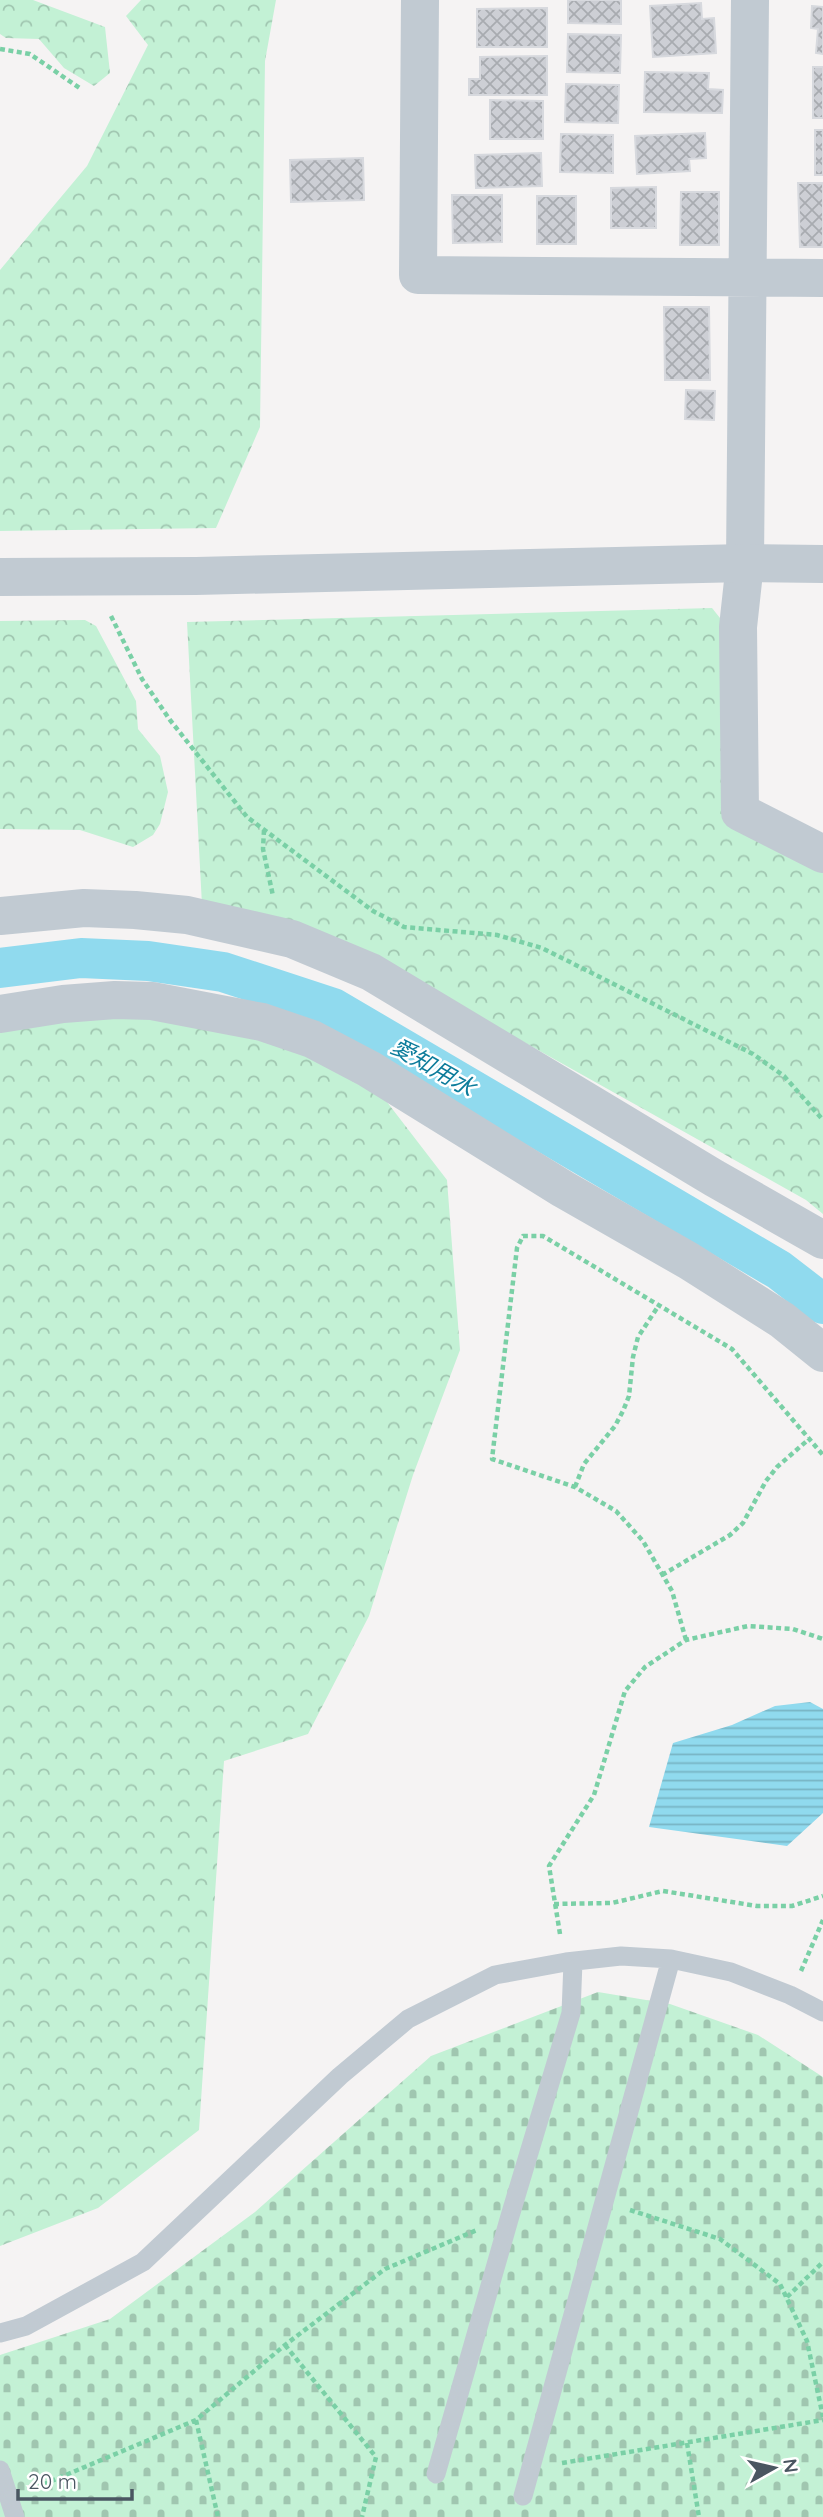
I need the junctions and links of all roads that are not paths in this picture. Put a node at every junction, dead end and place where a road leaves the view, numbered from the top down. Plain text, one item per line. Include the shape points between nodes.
1 (420, 0) edge
2 (750, 0) edge
3 (748, 278) junction
4 (823, 278) edge
5 (746, 563) junction
6 (823, 564) edge
7 (0, 578) edge
8 (823, 854) edge
9 (0, 916) edge
10 (0, 1014) edge
11 (823, 1240) edge
12 (823, 1353) edge
13 (671, 1959) junction
14 (569, 1962) junction
15 (823, 2012) edge
16 (0, 2333) edge
17 (0, 2470) edge
18 (436, 2474) dead end
19 (523, 2496) dead end
20 (13, 2508) edge

1 - 3 street via 418,275
2 - 3 street
3 - 4 street
3 - 5 street
5 - 6 street
5 - 7 street
5 - 8 street via 738,627 740,812
9 - 11 street via 84,908 135,910 187,915 292,939 371,972
10 - 12 street via 64,1004 152,1001 262,1022 312,1040 369,1069 690,1261 782,1320
13 - 14 lane via 621,1956
13 - 15 lane via 731,1972
13 - 19 lane
14 - 16 lane via 495,1975 408,2019 340,2076 143,2262 26,2326
14 - 18 lane via 571,2013
17 - 20 lane

